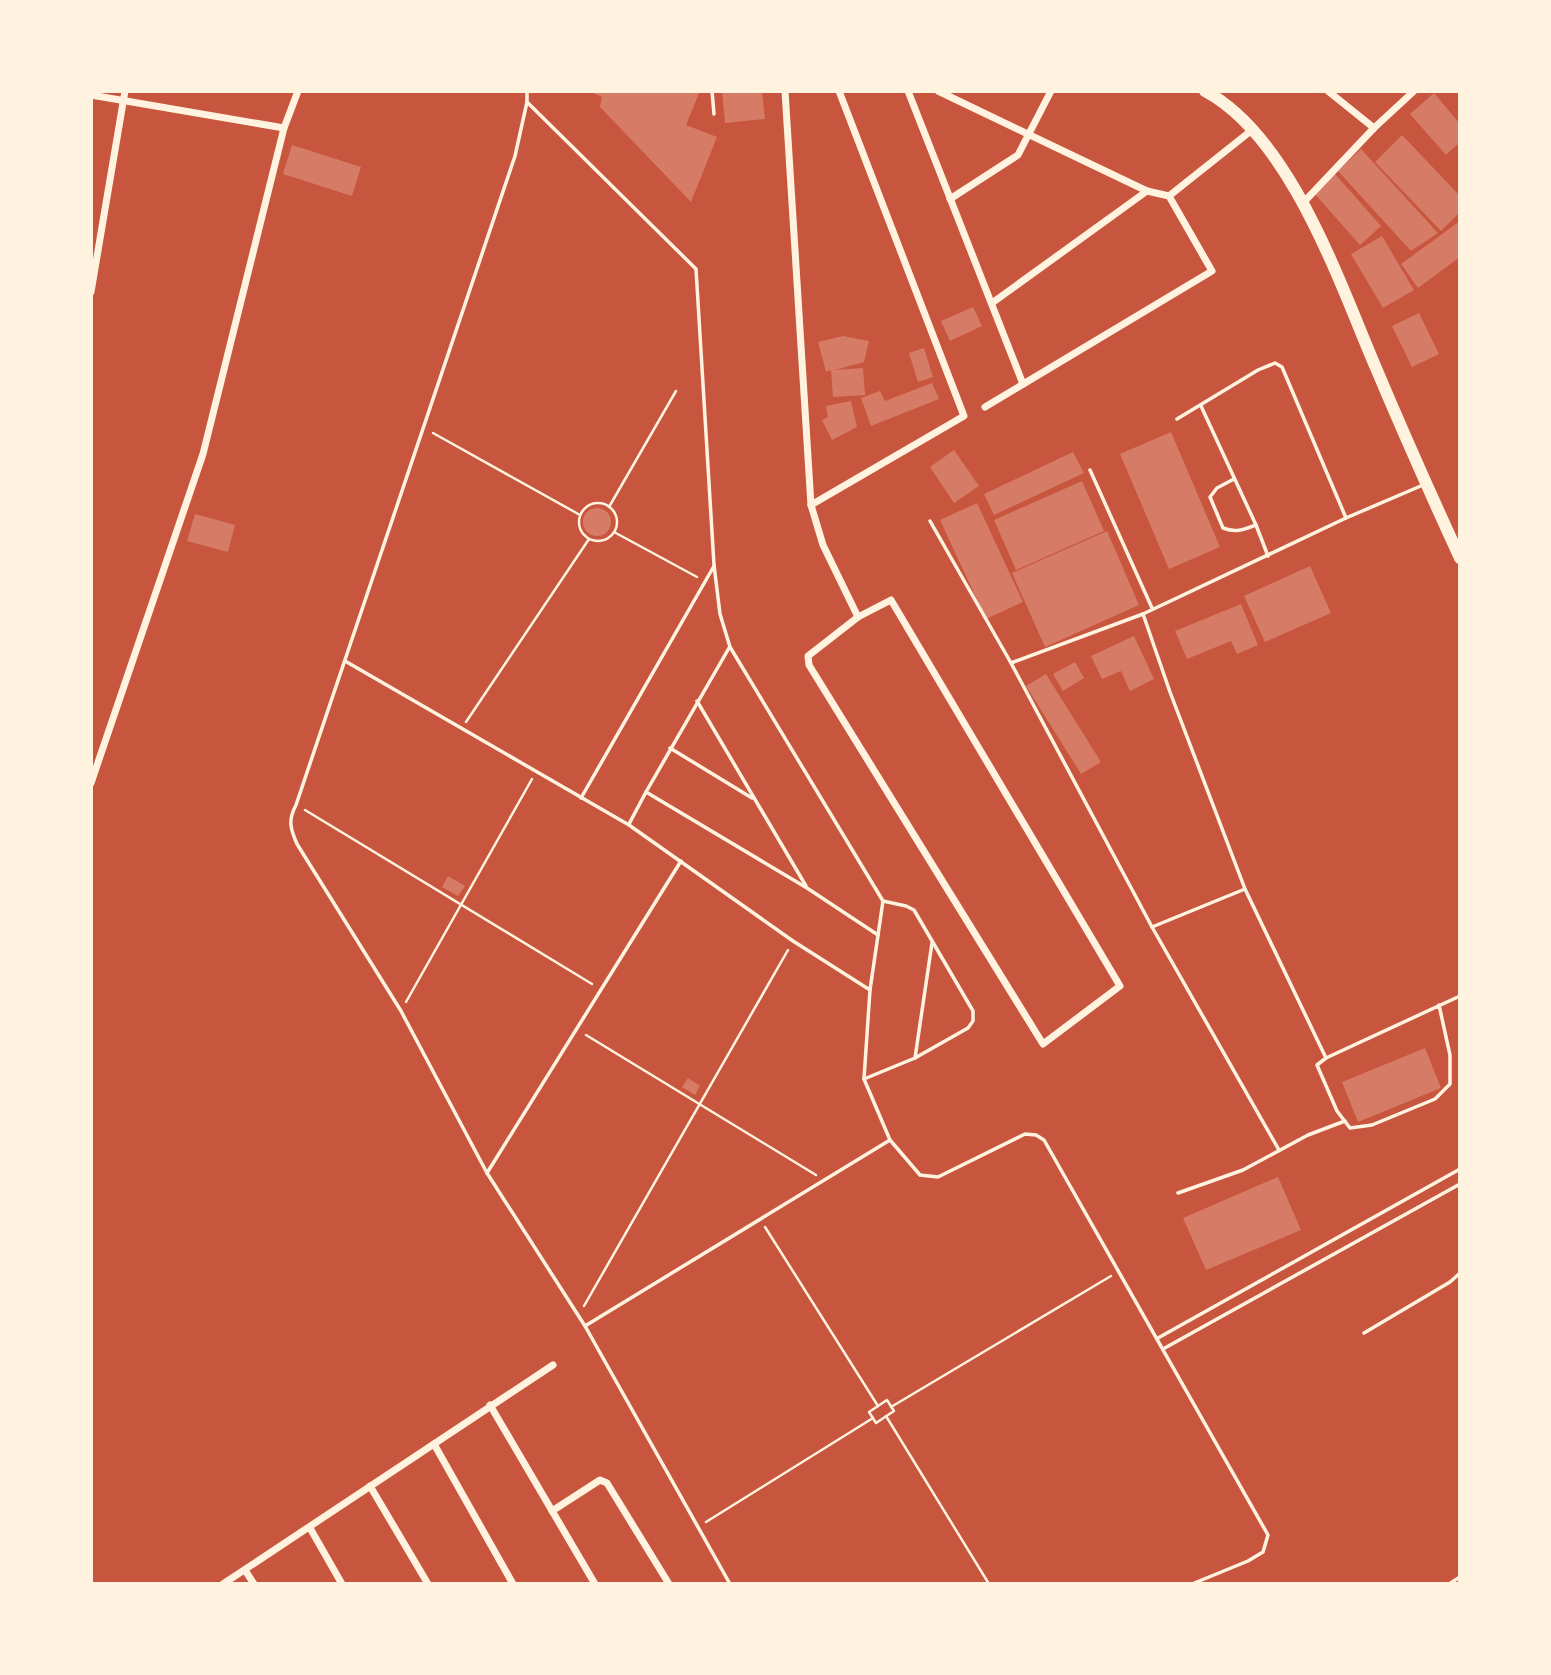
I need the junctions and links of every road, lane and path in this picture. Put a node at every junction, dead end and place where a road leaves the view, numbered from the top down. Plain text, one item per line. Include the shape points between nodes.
1 (298, 91) edge
2 (527, 91) edge
3 (712, 91) edge
4 (785, 91) edge
5 (839, 91) edge
6 (908, 91) edge
7 (938, 91) edge
8 (1051, 91) edge
9 (1205, 91) edge
10 (1328, 91) edge
11 (1414, 91) edge
12 (91, 95) edge
13 (124, 95) edge
14 (527, 102) junction
15 (713, 114) dead end
16 (284, 128) junction
17 (1374, 128) junction
18 (1252, 130) junction
19 (1028, 134) junction
20 (1147, 191) junction
21 (1169, 196) junction
22 (950, 199) junction
23 (1302, 204) junction
24 (91, 292) edge
25 (992, 303) junction
26 (1023, 384) junction
27 (676, 391) dead end
28 (1200, 406) junction
29 (985, 407) dead end
30 (1177, 419) dead end
31 (423, 428) junction
32 (1090, 470) dead end
33 (1234, 479) junction
34 (1425, 484) junction
35 (811, 505) junction
36 (609, 507) junction
37 (580, 515) junction
38 (1346, 517) junction
39 (930, 521) dead end
40 (1256, 525) junction
41 (614, 532) junction
42 (589, 539) junction
43 (1268, 556) junction
44 (1460, 558) edge
45 (715, 565) junction
46 (705, 581) junction
47 (1152, 609) junction
48 (1143, 614) junction
49 (858, 617) junction
50 (730, 647) junction
51 (345, 661) junction
52 (1011, 663) junction
53 (697, 701) junction
54 (462, 727) junction
55 (670, 748) junction
56 (537, 771) junction
57 (91, 783) edge
58 (646, 792) junction
59 (581, 798) junction
60 (754, 799) junction
61 (296, 805) junction
62 (629, 825) junction
63 (681, 861) junction
64 (807, 888) junction
65 (1245, 888) junction
66 (883, 901) junction
67 (461, 905) junction
68 (1152, 927) junction
69 (878, 935) junction
70 (793, 941) junction
71 (932, 942) junction
72 (601, 990) junction
73 (870, 990) junction
74 (1460, 996) edge
75 (1439, 1005) junction
76 (401, 1010) junction
77 (577, 1029) junction
78 (915, 1058) junction
79 (1326, 1058) junction
80 (864, 1079) junction
81 (700, 1104) junction
82 (1345, 1121) junction
83 (890, 1140) junction
84 (1279, 1150) junction
85 (1460, 1170) edge
86 (487, 1173) junction
87 (825, 1180) junction
88 (1460, 1184) edge
89 (1178, 1193) dead end
90 (759, 1218) junction
91 (1120, 1270) junction
92 (1460, 1273) edge
93 (579, 1315) junction
94 (586, 1326) junction
95 (1364, 1333) dead end
96 (1158, 1338) junction
97 (1163, 1349) junction
98 (552, 1365) dead end
99 (490, 1405) junction
100 (878, 1406) junction
101 (891, 1407) junction
102 (886, 1416) junction
103 (873, 1418) junction
104 (434, 1444) junction
105 (370, 1486) junction
106 (552, 1511) junction
107 (697, 1527) junction
108 (310, 1528) junction
109 (245, 1570) junction
110 (1460, 1577) edge
111 (223, 1584) edge
112 (254, 1584) edge
113 (342, 1584) edge
114 (428, 1584) edge
115 (513, 1584) edge
116 (595, 1584) edge
117 (668, 1584) edge
118 (730, 1584) edge
119 (989, 1584) edge
120 (1192, 1584) edge
121 (1448, 1584) edge

1 - 16 street
2 - 14 lane
3 - 15 lane
4 - 35 street
5 - 35 street via 964,416
6 - 22 street
7 - 19 street
8 - 19 street
9 - 18 highway
10 - 17 street
11 - 17 street
12 - 13 street
13 - 16 street
13 - 24 street
14 - 31 lane via 515,156
14 - 45 lane via 696,269
16 - 57 street via 203,454
17 - 23 street
18 - 21 street
18 - 23 highway via 1269,148
19 - 20 street
19 - 22 street via 1018,155
20 - 21 street
20 - 25 street
21 - 26 street via 1212,271
22 - 25 street
23 - 34 highway
25 - 26 street
26 - 29 street
27 - 36 path
28 - 30 lane
28 - 33 lane
28 - 38 lane via 1258,370 1275,363 1282,367
31 - 37 path
31 - 51 lane
32 - 47 lane
33 - 40 lane
33 - 40 lane via 1210,497 1218,520 1223,528 1238,532
34 - 38 lane
34 - 44 highway
35 - 49 street via 823,545
36 - 37 path via 594,503
36 - 41 path via 617,520
37 - 42 path via 580,527
38 - 43 lane
39 - 52 lane
40 - 43 lane
41 - 42 path via 605,540
41 - 46 path
42 - 54 path
43 - 47 lane
45 - 46 lane
45 - 50 lane via 720,614
46 - 59 lane
47 - 48 lane
48 - 52 lane
48 - 65 lane
49 - 49 street via 891,600 1120,986 1043,1044 808,665 808,656
50 - 53 lane
50 - 66 lane
51 - 54 lane
51 - 61 lane
52 - 68 lane
53 - 55 lane
53 - 60 lane
54 - 56 lane
55 - 58 lane
55 - 60 lane
56 - 59 lane
56 - 67 path
58 - 62 lane
58 - 64 lane
59 - 62 lane
60 - 64 lane
61 - 67 path
61 - 76 lane via 290,828 297,844
62 - 63 lane
63 - 70 lane
63 - 72 lane
64 - 69 lane
65 - 68 lane
65 - 79 lane
66 - 69 lane
66 - 71 lane via 914,911
67 - 72 path
67 - 76 path
68 - 84 lane
69 - 73 lane
70 - 73 lane
70 - 81 path
71 - 78 lane
71 - 78 lane via 973,1011 973,1021
72 - 77 lane
73 - 80 lane
74 - 75 lane
75 - 79 lane
75 - 82 lane via 1450,1055 1450,1084 1435,1099 1371,1125 1350,1128
76 - 86 lane
77 - 81 path
77 - 86 lane
78 - 80 lane
79 - 82 lane via 1317,1065
80 - 83 lane
81 - 87 path
81 - 93 path
82 - 84 lane
83 - 87 lane
83 - 91 lane via 920,1175 938,1177 1025,1134 1036,1135 1044,1140
84 - 89 lane via 1243,1170
85 - 96 lane
86 - 93 lane
87 - 90 lane
88 - 97 lane
90 - 94 lane
90 - 100 path
91 - 96 lane
91 - 101 path
92 - 95 lane
93 - 94 lane
94 - 107 lane
96 - 97 lane
97 - 120 lane via 1268,1535 1263,1552
98 - 99 street
99 - 104 street
99 - 106 street
100 - 101 path via 887,1400
100 - 103 path via 869,1412
101 - 102 path via 894,1411
102 - 103 path via 876,1423
102 - 119 path
103 - 107 path
104 - 105 street
104 - 115 street
105 - 108 street
105 - 114 street
106 - 116 street
106 - 117 street via 600,1480 607,1483
107 - 118 lane
108 - 109 street
108 - 113 street
109 - 111 street
109 - 112 street
110 - 121 lane

